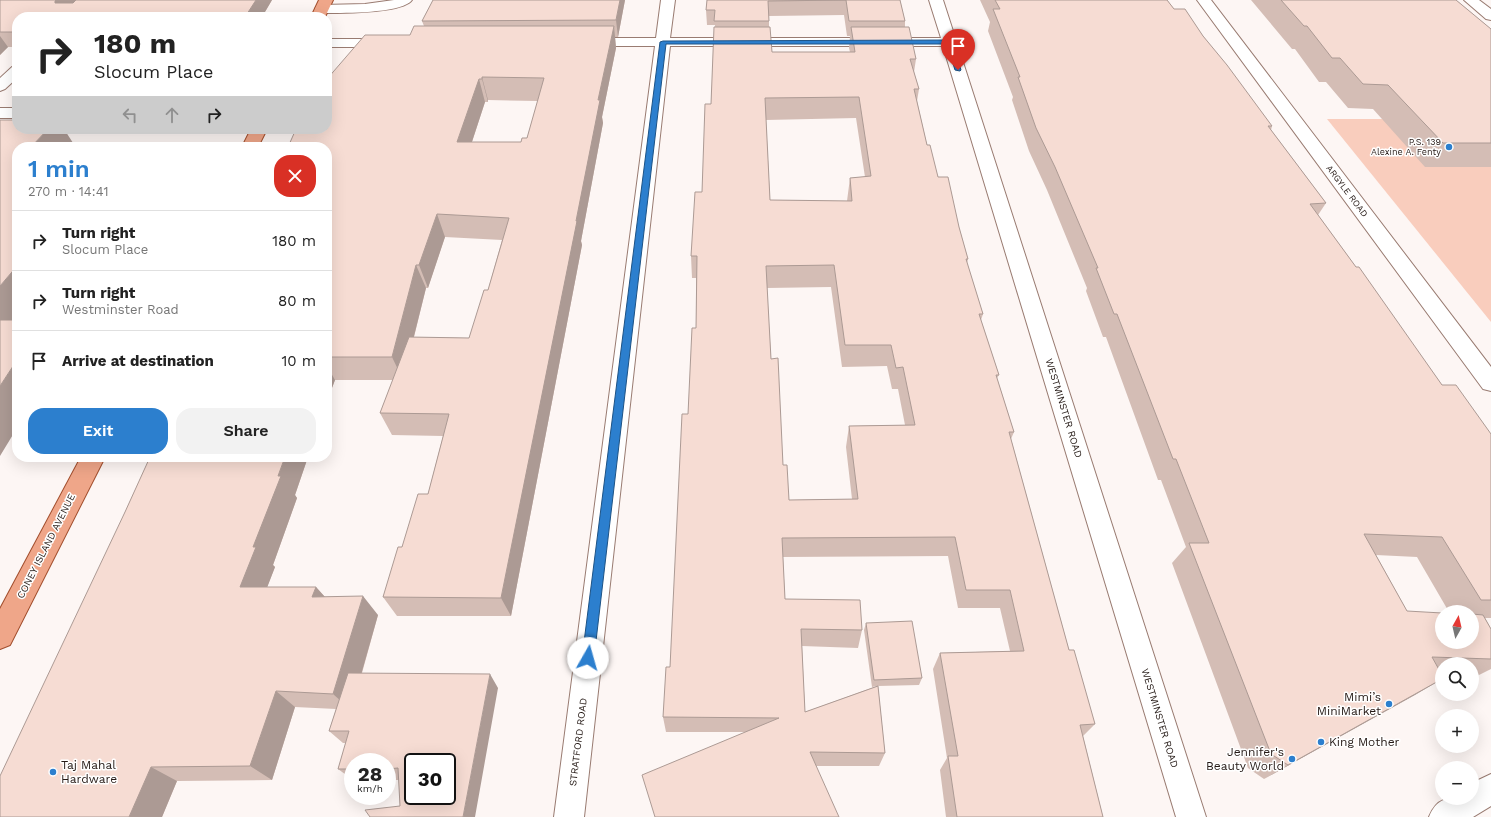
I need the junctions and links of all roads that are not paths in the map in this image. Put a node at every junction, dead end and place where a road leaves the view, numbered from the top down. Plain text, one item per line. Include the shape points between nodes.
1 (405, 0) edge
2 (668, 0) edge
3 (936, 0) edge
4 (1204, 0) edge
5 (1472, 0) edge
6 (322, 9) edge
7 (1491, 16) edge
8 (574, 42) edge
9 (663, 42) junction
10 (949, 42) junction
11 (332, 43) edge
12 (402, 43) edge
13 (12, 75) edge
14 (0, 86) edge
15 (0, 113) edge
16 (12, 113) edge
17 (1491, 383) edge
18 (90, 462) edge
19 (0, 636) edge
20 (1491, 789) edge
21 (569, 817) edge
22 (1191, 817) edge
23 (1444, 817) edge

1 - 6 street via 384,6
2 - 9 street, STRATFORD ROAD
3 - 10 street, WESTMINSTER ROAD
4 - 17 street, ARGYLE ROAD
5 - 7 street
8 - 9 street
9 - 10 street
9 - 21 street, STRATFORD ROAD
10 - 22 street, WESTMINSTER ROAD
11 - 12 street
13 - 14 street
15 - 16 street
18 - 19 main road, CONEY ISLAND AVENUE
20 - 23 street

